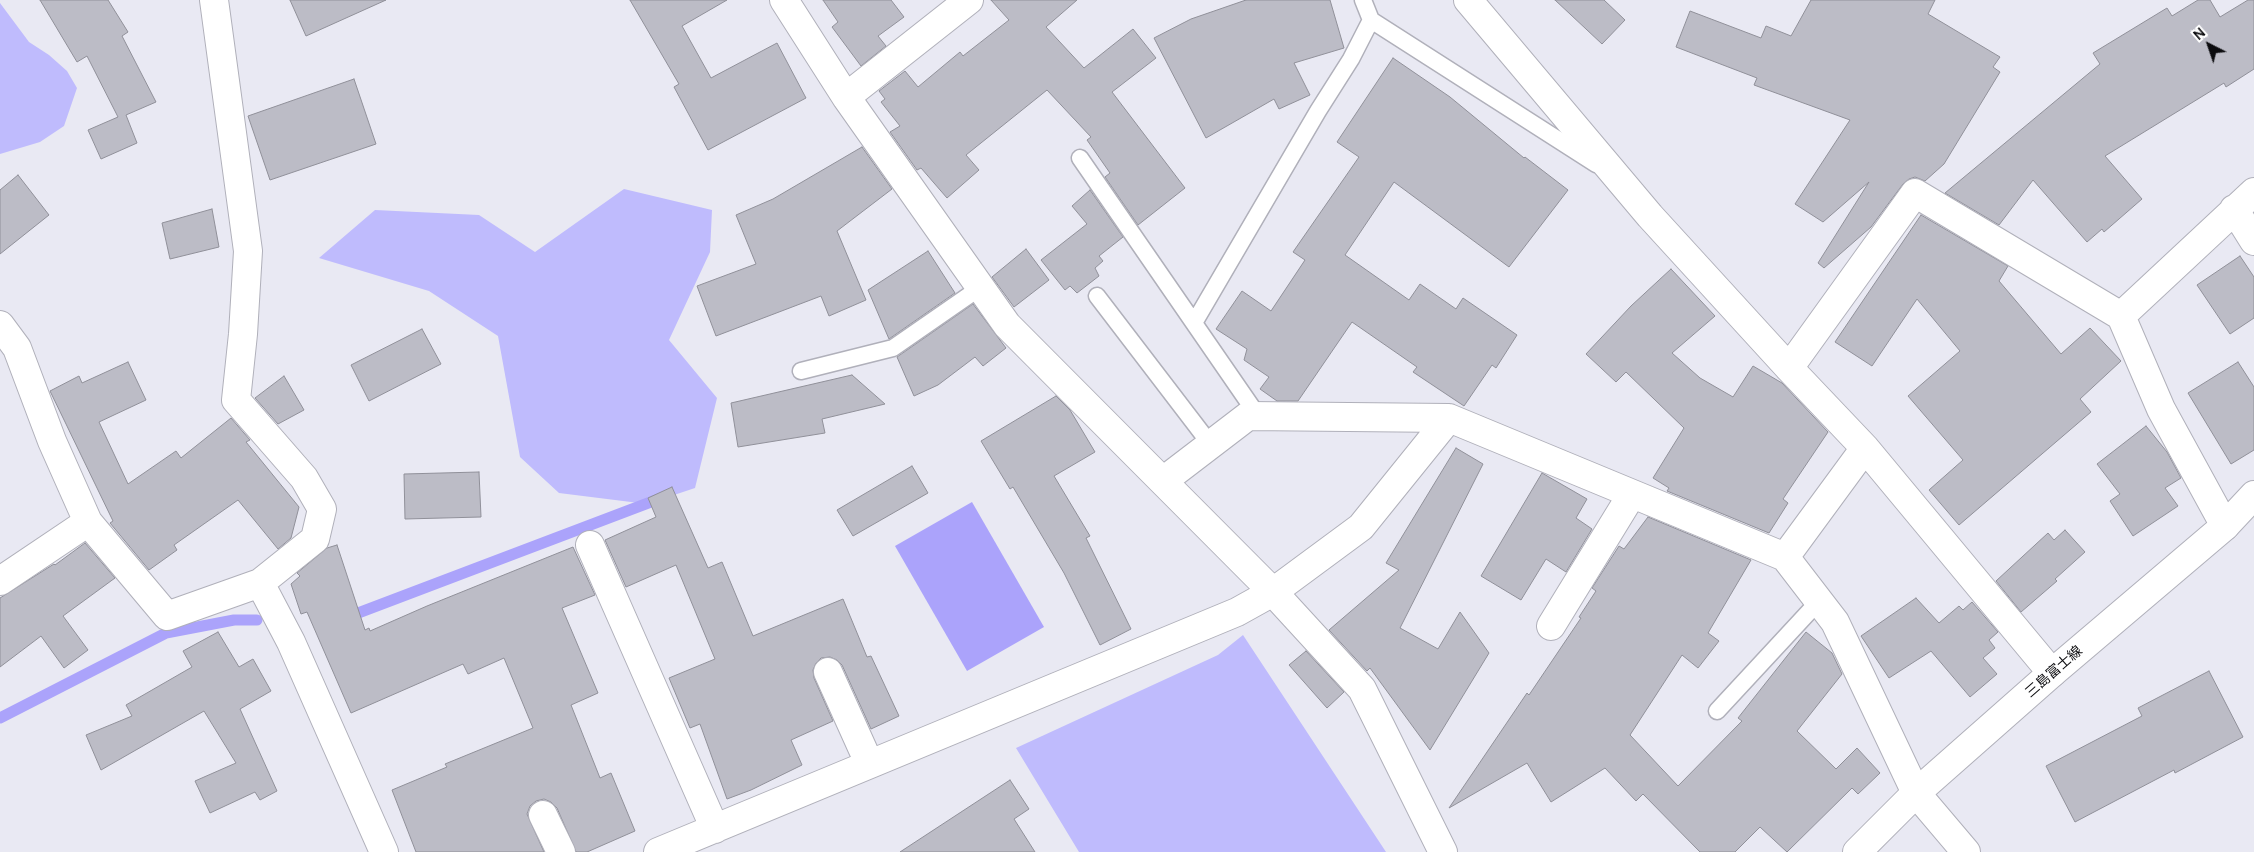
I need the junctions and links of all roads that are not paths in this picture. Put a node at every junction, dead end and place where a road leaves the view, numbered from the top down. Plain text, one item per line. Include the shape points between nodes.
1 (214, 0) edge
2 (784, 0) edge
3 (969, 0) edge
4 (1363, 0) edge
5 (1468, 0) edge
6 (1371, 20) junction
7 (846, 97) junction
8 (1080, 158) dead end
9 (1618, 177) junction
10 (2244, 200) edge
11 (2254, 242) edge
12 (981, 287) junction
13 (1097, 296) dead end
14 (2121, 316) junction
15 (1194, 322) junction
16 (0, 325) edge
17 (1789, 368) junction
18 (801, 371) dead end
19 (1258, 416) junction
20 (1449, 418) junction
21 (1211, 444) junction
22 (1865, 448) junction
23 (1163, 482) junction
24 (1632, 494) junction
25 (2254, 495) edge
26 (88, 522) junction
27 (2225, 526) junction
28 (590, 545) dead end
29 (1785, 558) junction
30 (0, 581) edge
31 (260, 583) junction
32 (1273, 592) junction
33 (1819, 601) junction
34 (1551, 626) dead end
35 (828, 672) dead end
36 (2052, 672) junction
37 (1717, 711) dead end
38 (869, 763) junction
39 (1916, 794) junction
40 (543, 814) dead end
41 (715, 829) junction
42 (384, 852) edge
43 (561, 852) edge
44 (658, 852) edge
45 (1443, 852) edge
46 (1857, 852) edge
47 (1966, 852) edge

1 - 31 street via 248,251 236,400 304,478 322,509 315,539
2 - 7 street
3 - 7 street
4 - 6 lane
5 - 9 street
6 - 9 lane
6 - 15 lane
7 - 12 street
8 - 15 lane
9 - 17 street
10 - 11 street
10 - 14 street
12 - 18 lane via 894,348
12 - 23 street via 1007,325
13 - 21 lane
14 - 17 street via 1915,193
14 - 27 street via 2161,409
15 - 19 lane
16 - 26 street via 16,348
17 - 22 street
19 - 20 street
19 - 21 street via 1248,416
20 - 24 street
20 - 32 street via 1361,527
21 - 23 street
22 - 29 street
22 - 36 street
23 - 32 street
24 - 29 street
24 - 34 street
25 - 27 street, 三島富士線
26 - 30 street
26 - 31 street via 167,616
27 - 36 street, 三島富士線
28 - 41 street
29 - 33 street
31 - 42 street via 291,642
32 - 38 street via 1237,612
32 - 45 street via 1362,689
33 - 37 lane
33 - 39 street via 1835,622
35 - 38 street
36 - 39 street, 三島富士線
38 - 41 street
39 - 46 street, 三島富士線
39 - 47 street
40 - 43 street
41 - 44 street

